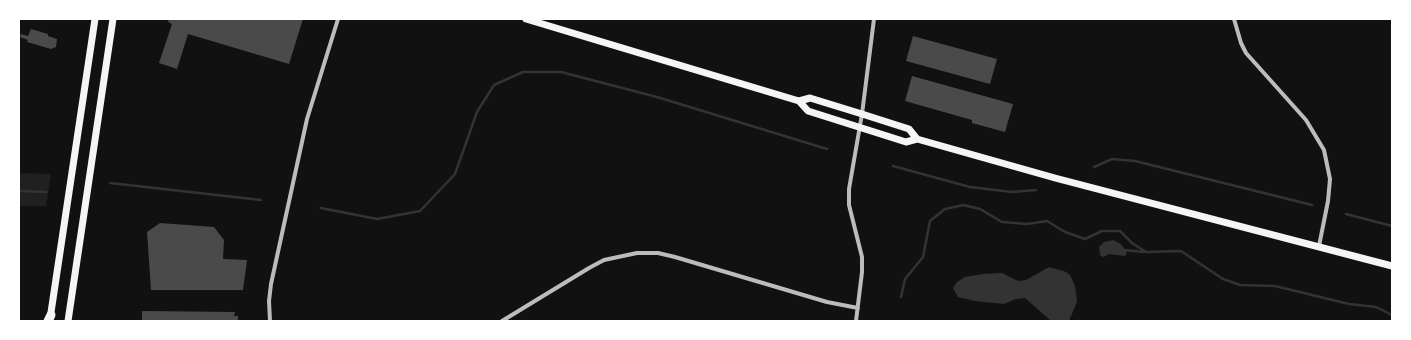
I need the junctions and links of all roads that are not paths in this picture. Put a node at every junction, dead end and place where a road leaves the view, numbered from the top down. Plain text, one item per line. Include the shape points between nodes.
1 (95, 19) edge
2 (113, 19) edge
3 (338, 19) edge
4 (526, 19) edge
5 (874, 19) edge
6 (1234, 19) edge
7 (799, 101) junction
8 (862, 114) junction
9 (860, 128) junction
10 (917, 139) junction
11 (1319, 246) junction
12 (1392, 266) edge
13 (858, 308) junction
14 (50, 319) edge
15 (68, 321) edge
16 (270, 321) edge
17 (502, 321) edge
18 (856, 321) edge

1 - 14 main road
2 - 15 main road
3 - 16 street via 307,119 271,284
4 - 7 main road
5 - 8 street
6 - 11 street via 1246,53 1306,120 1324,150 1330,179
7 - 8 main road via 810,98
7 - 9 main road via 808,111
8 - 9 street
8 - 10 main road via 909,129
9 - 10 main road via 906,142
9 - 13 street via 849,189 851,211 862,257
10 - 11 main road via 1055,178
11 - 12 main road
13 - 17 street via 827,302 675,257 658,253 637,253 604,260 588,268
13 - 18 street

